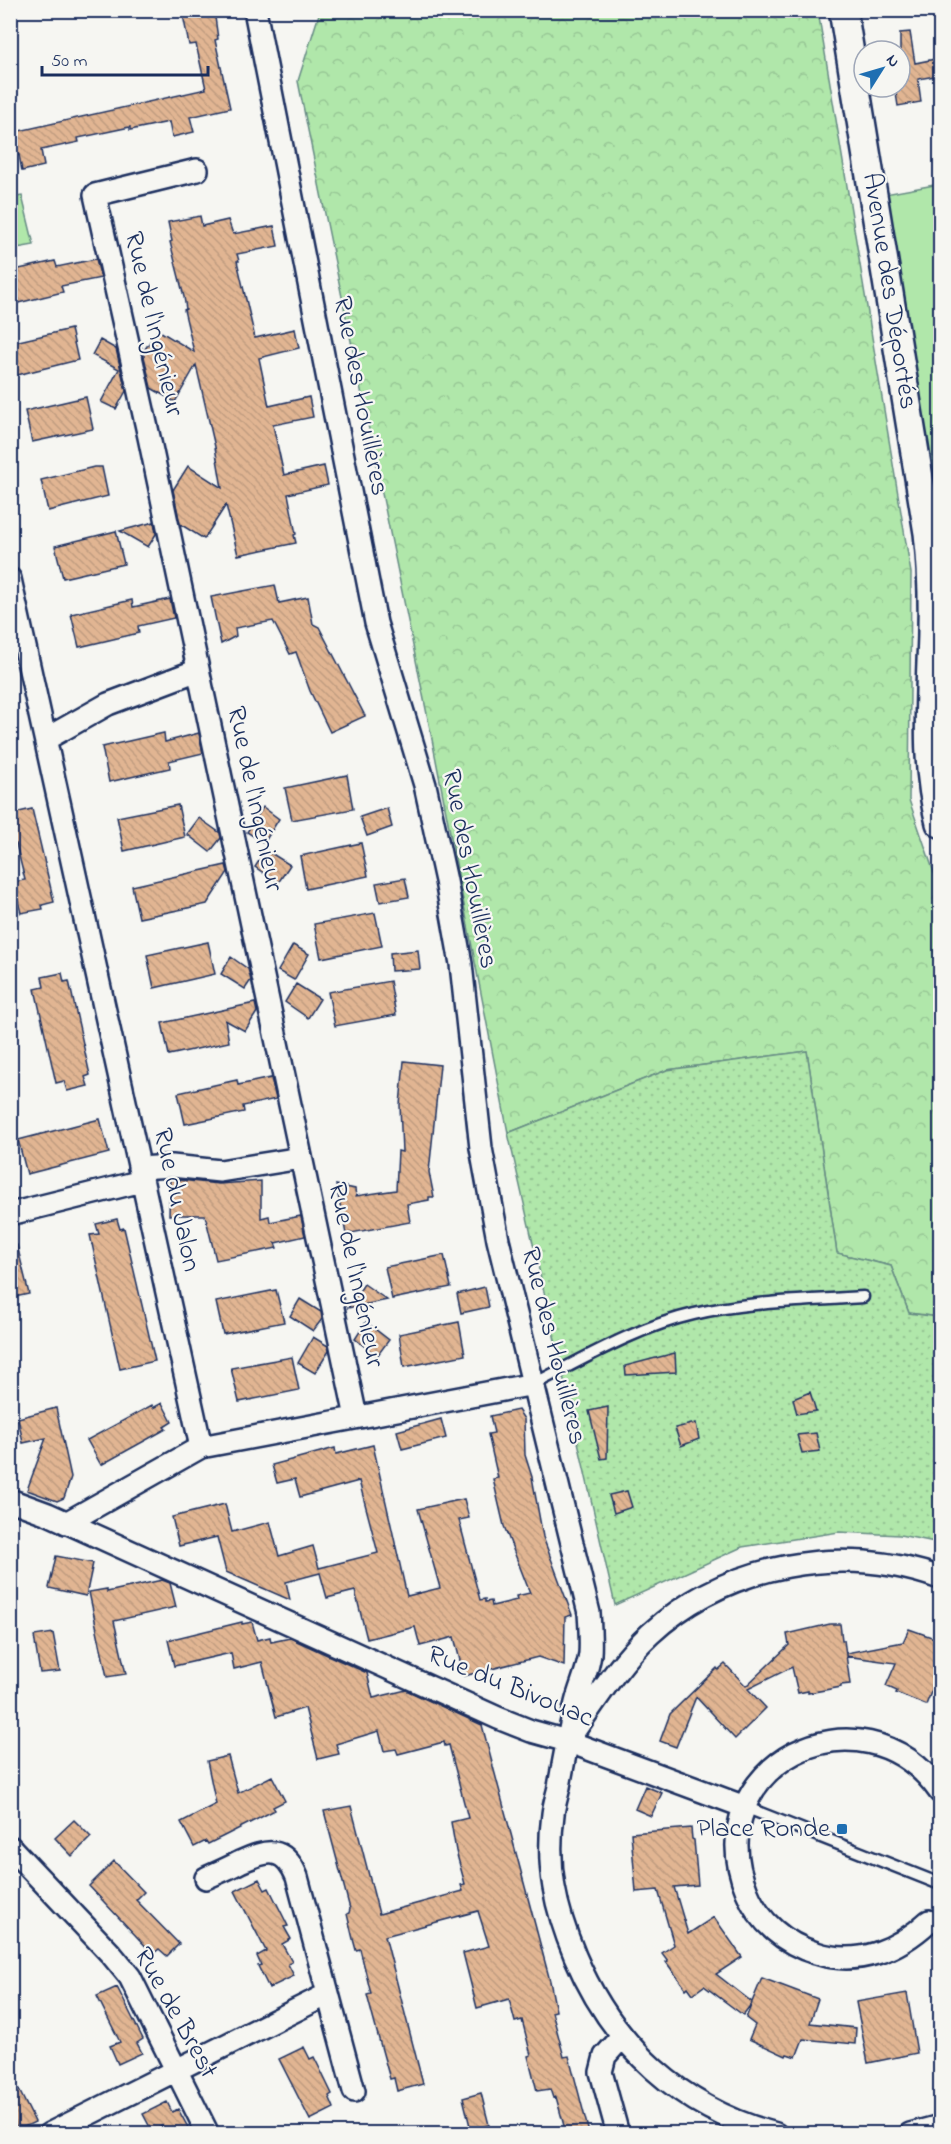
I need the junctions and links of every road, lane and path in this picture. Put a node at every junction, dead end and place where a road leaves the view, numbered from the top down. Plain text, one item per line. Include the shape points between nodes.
1 (255, 10) edge
2 (843, 10) edge
3 (197, 170) dead end
4 (10, 579) edge
5 (198, 669) junction
6 (46, 739) junction
7 (940, 823) edge
8 (301, 1158) junction
9 (141, 1174) junction
10 (10, 1214) edge
11 (863, 1297) dead end
12 (534, 1384) junction
13 (356, 1417) junction
14 (201, 1446) junction
15 (10, 1500) edge
16 (66, 1523) junction
17 (940, 1578) edge
18 (567, 1741) junction
19 (940, 1792) edge
20 (745, 1808) junction
21 (10, 1847) edge
22 (206, 1878) dead end
23 (940, 1884) edge
24 (929, 1921) dead end
25 (328, 1994) junction
26 (622, 2037) junction
27 (176, 2070) junction
28 (354, 2091) dead end
29 (940, 2126) edge
30 (49, 2133) edge
31 (208, 2133) edge
32 (618, 2133) edge
33 (776, 2133) edge
34 (910, 2133) edge

1 - 12 street, Rue des Houillères via 376,623 425,785 446,881 461,964 486,1179
2 - 7 street, Avenue des Déportés via 928,533 932,612 928,735
3 - 5 street, Rue de l'Ingénieur via 95,195
4 - 6 street, Rue du Jalon
5 - 6 street via 108,704
5 - 8 street, Rue de l'Ingénieur
6 - 9 street, Rue du Jalon
8 - 9 street via 220,1171 172,1166
8 - 13 street, Rue de l'Ingénieur
9 - 10 street
9 - 14 street, Rue du Jalon
11 - 12 lane via 693,1314 642,1331
12 - 13 street
12 - 18 street, Rue des Houillères via 589,1613 588,1668
13 - 14 street
14 - 16 street
15 - 16 street, Rue du Bivouac
16 - 18 street, Rue du Bivouac via 498,1718
17 - 18 street via 902,1568 826,1562 789,1565 755,1574 695,1602 651,1633 613,1675
18 - 20 street, Rue du Bivouac
18 - 26 street, Rue des Houillères via 550,1847 554,1894 589,1987
19 - 20 street via 913,1762 896,1751 878,1743 838,1739 799,1750 782,1760 767,1773
20 - 23 lane, Rue du Bivouac
20 - 24 street via 737,1845 743,1882 761,1916 789,1942 825,1956 863,1957 899,1945
21 - 27 street, Rue de Brest via 130,1977
22 - 25 street via 265,1852 286,1859 297,1877
25 - 27 street
25 - 28 street
26 - 32 street via 605,2056 601,2073
26 - 33 street, Rue des Houillères via 659,2074 695,2099 743,2124
27 - 30 street
27 - 31 street, Rue de Brest
29 - 34 street

